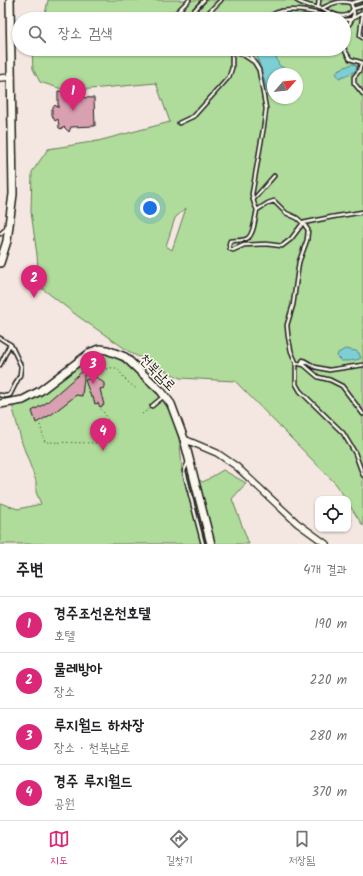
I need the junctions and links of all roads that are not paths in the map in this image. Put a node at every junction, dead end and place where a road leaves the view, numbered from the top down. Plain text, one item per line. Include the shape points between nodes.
1 (10, 0) edge
2 (189, 0) edge
3 (204, 0) edge
4 (221, 0) edge
5 (296, 0) edge
6 (319, 0) edge
7 (346, 0) edge
8 (362, 0) edge
9 (352, 3) junction
10 (363, 6) edge
11 (320, 8) junction
12 (354, 9) junction
13 (177, 12) edge
14 (193, 12) edge
15 (209, 12) edge
16 (278, 12) edge
17 (311, 12) edge
18 (327, 12) edge
19 (363, 12) edge
20 (351, 13) edge
21 (352, 19) joint
22 (363, 38) edge
23 (232, 56) edge
24 (245, 56) edge
25 (252, 56) edge
26 (348, 56) edge
27 (254, 62) junction
28 (362, 63) edge
29 (12, 77) junction
30 (0, 78) edge
31 (363, 94) edge
32 (179, 123) dead end
33 (274, 176) dead end
34 (253, 200) junction
35 (257, 210) junction
36 (363, 212) edge
37 (303, 223) junction
38 (9, 226) junction
39 (0, 234) edge
40 (2, 250) edge
41 (0, 263) edge
42 (0, 338) edge
43 (10, 344) junction
44 (296, 363) junction
45 (304, 364) junction
46 (0, 365) edge
47 (363, 365) edge
48 (0, 395) edge
49 (165, 396) junction
50 (0, 404) edge
51 (152, 406) road end
52 (363, 414) edge
53 (184, 439) junction
54 (189, 458) junction
55 (363, 475) edge
56 (203, 544) edge
57 (211, 544) edge
58 (326, 544) edge

1 - 29 main road
2 - 13 lane
3 - 14 lane
4 - 15 lane
5 - 11 lane
6 - 11 lane
7 - 9 lane
7 - 11 lane
8 - 9 lane
9 - 12 lane
10 - 12 lane
11 - 18 lane
12 - 20 lane
12 - 21 lane
16 - 17 lane
19 - 21 lane
19 - 22 lane via 360,36
23 - 32 lane via 229,77 194,116
24 - 27 lane
25 - 27 lane
26 - 28 lane
27 - 34 lane via 259,70 266,109
28 - 31 lane via 354,77 354,83
29 - 30 street
29 - 38 main road via 13,194
33 - 34 lane
34 - 35 lane
35 - 37 lane via 274,201 286,213
35 - 37 lane via 252,234 245,240 230,241 230,249 244,245 282,246
36 - 37 lane
37 - 44 lane via 308,230 307,240 299,262 293,305 287,325 291,351
38 - 39 lane
38 - 40 main road
40 - 41 main road
42 - 43 lane
43 - 46 lane
43 - 48 lane via 19,360 21,372 10,395
44 - 45 lane
44 - 55 lane via 296,384 300,391 343,433 355,453
45 - 47 lane via 303,360 329,370
45 - 52 lane via 318,377 342,386
49 - 50 main road, 천북남로 via 125,357 116,352 100,349 85,356 40,391 23,400
49 - 51 lane
49 - 53 main road, 천북남로 via 171,404
53 - 54 main road, 천북남로
53 - 58 street via 217,452 236,466 292,518
54 - 56 lane via 184,471
54 - 57 main road, 천북남로

